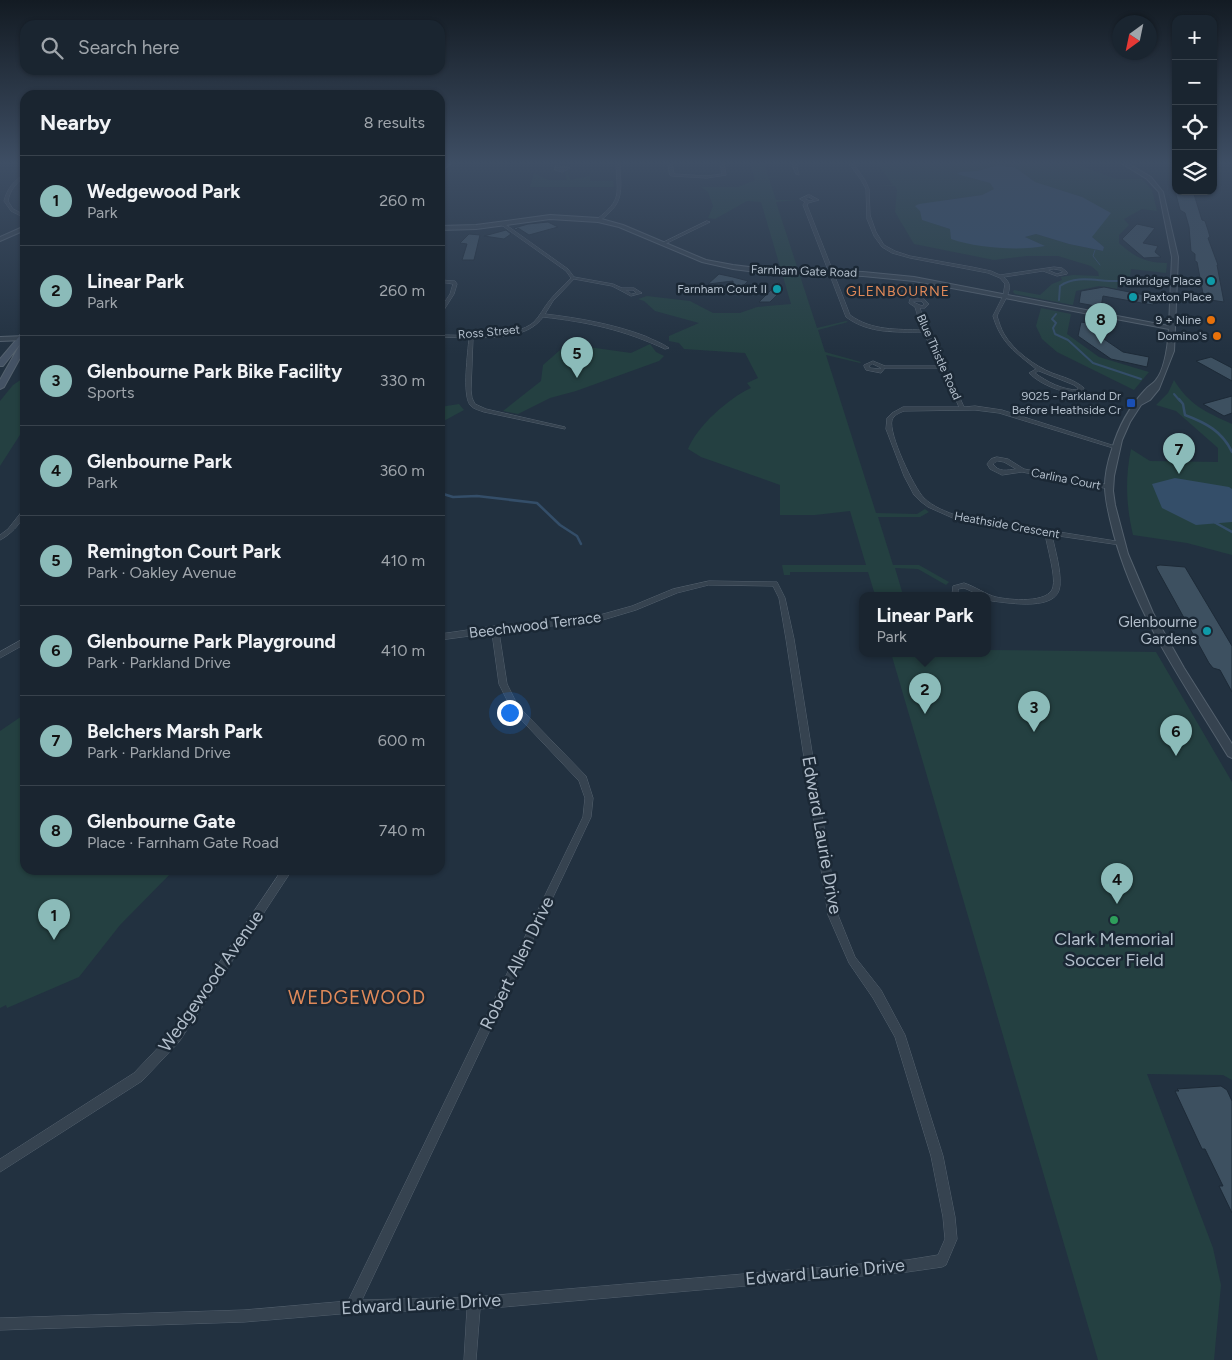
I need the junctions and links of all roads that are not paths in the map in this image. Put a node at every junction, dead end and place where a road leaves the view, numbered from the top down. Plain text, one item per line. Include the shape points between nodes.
1 (479, 226) edge
2 (506, 226) edge
3 (622, 226) edge
4 (699, 226) edge
5 (814, 226) edge
6 (873, 226) edge
7 (1169, 226) edge
8 (445, 228) edge
9 (20, 230) edge
10 (0, 239) edge
11 (662, 244) junction
12 (1044, 270) dead end
13 (832, 272) junction
14 (1002, 276) junction
15 (573, 278) junction
16 (445, 281) edge
17 (623, 290) dead end
18 (1005, 296) junction
19 (445, 304) edge
20 (917, 306) dead end
21 (542, 315) junction
22 (1172, 328) junction
23 (925, 331) junction
24 (445, 336) edge
25 (471, 336) junction
26 (20, 338) edge
27 (0, 339) edge
28 (20, 342) edge
29 (20, 346) edge
30 (667, 348) dead end
31 (0, 364) edge
32 (884, 367) dead end
33 (944, 367) junction
34 (1039, 369) junction
35 (0, 387) edge
36 (962, 408) junction
37 (563, 428) dead end
38 (1115, 447) junction
39 (1022, 470) junction
40 (1109, 487) junction
41 (20, 517) edge
42 (1048, 532) junction
43 (0, 538) edge
44 (1120, 543) junction
45 (775, 584) joint
46 (955, 592) edge
47 (977, 592) edge
48 (991, 598) edge
49 (495, 629) junction
50 (445, 636) edge
51 (20, 644) edge
52 (0, 654) edge
53 (1232, 753) edge
54 (284, 875) edge
55 (0, 1166) edge
56 (474, 1303) junction
57 (352, 1307) junction
58 (0, 1324) edge
59 (470, 1360) edge

1 - 8 street, Farnham Gate Road
2 - 15 street via 567,270
3 - 11 street, Farnham Gate Road
4 - 11 street
5 - 13 street
6 - 14 street via 886,249
7 - 22 street via 1176,257
9 - 10 street
11 - 13 street, Farnham Gate Road via 704,261 733,267
12 - 14 street
13 - 18 street, Farnham Gate Road via 914,279
13 - 23 street via 845,310 853,320 884,330
14 - 18 street via 1007,284
15 - 17 street
15 - 21 street, Ross Street
16 - 19 street via 455,284
18 - 22 street, Farnham Gate Road
18 - 34 street via 995,316 1000,333 1010,346
20 - 23 street, Blue Thistle Road
21 - 25 street, Ross Street via 530,327 518,332
21 - 30 street via 599,322
22 - 38 street via 1171,351 1160,380 1152,395 1139,402
23 - 33 street, Blue Thistle Road
24 - 25 street, Ross Street
25 - 37 street via 468,391 473,406
26 - 27 street
28 - 31 main road
29 - 35 main road
32 - 33 street
33 - 36 street, Blue Thistle Road
34 - 34 street via 1032,373 1039,379 1070,391 1080,391 1076,384
36 - 38 street, Heathside Crescent via 1000,411
36 - 42 street, Heathside Crescent via 903,409 890,417 889,429 915,491 928,504 957,518
38 - 40 street
39 - 39 street, Carlina Court via 1002,473 990,464 999,459
39 - 40 street, Carlina Court
40 - 44 street
41 - 43 street
42 - 44 street, Heathside Crescent
42 - 48 street via 1057,587 1052,595 1044,601 1031,602
44 - 53 street via 1153,621
45 - 49 street, Beechwood Terrace via 709,583 675,591 596,619
45 - 56 street, Edward Laurie Drive via 782,598 790,639 833,915 852,960 900,1034 937,1156 950,1217 951,1239 942,1260 907,1266
46 - 47 street via 954,588 964,585
49 - 50 street, Beechwood Terrace
49 - 57 street, Robert Allen Drive via 504,684 515,708 583,779 589,798 587,817
51 - 52 street
54 - 55 street, Wedgewood Avenue via 175,1038 138,1077
56 - 57 street, Edward Laurie Drive
56 - 59 street
57 - 58 street, Edward Laurie Drive via 244,1316

